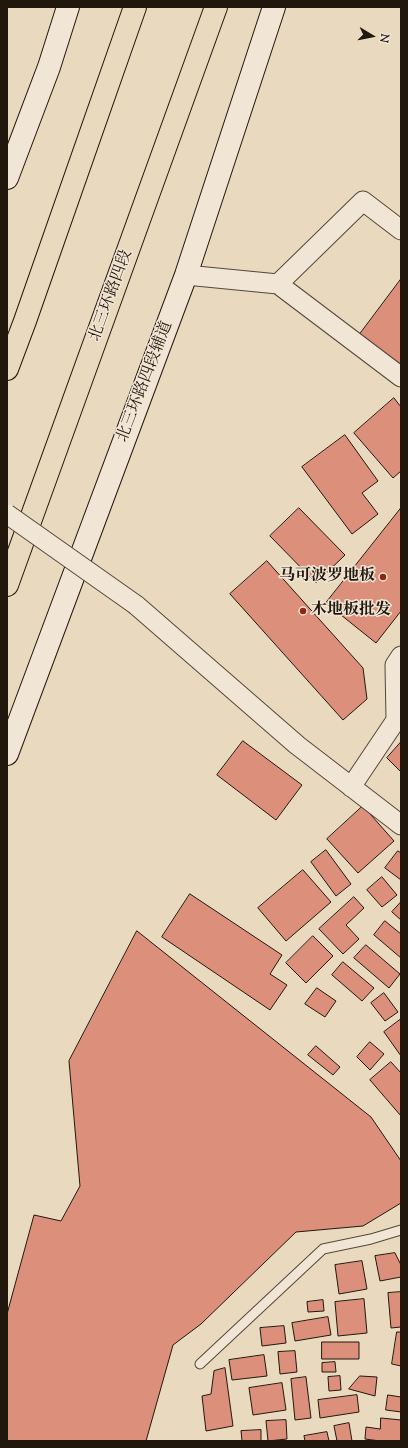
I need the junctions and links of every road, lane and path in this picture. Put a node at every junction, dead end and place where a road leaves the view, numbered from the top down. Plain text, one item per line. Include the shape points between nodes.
1 (68, 7) edge
2 (135, 7) edge
3 (216, 7) edge
4 (274, 7) edge
5 (7, 178) edge
6 (401, 230) edge
7 (186, 275) junction
8 (278, 284) junction
9 (7, 369) edge
10 (401, 377) edge
11 (7, 514) edge
12 (7, 585) edge
13 (401, 656) edge
14 (7, 754) edge
15 (351, 787) junction
16 (401, 825) edge
17 (401, 1230) edge
18 (200, 1364) dead end

1 - 5 main road via 49,67
2 - 9 highway
3 - 12 highway, 北三环路四段
4 - 7 main road, 北三环路四段辅道
6 - 8 street via 363,202
7 - 8 street
7 - 14 main road, 北三环路四段辅道
8 - 10 street
11 - 15 street, bridge via 136,605 297,745
13 - 15 street via 395,664 396,720
15 - 16 street
17 - 18 lane via 323,1249

